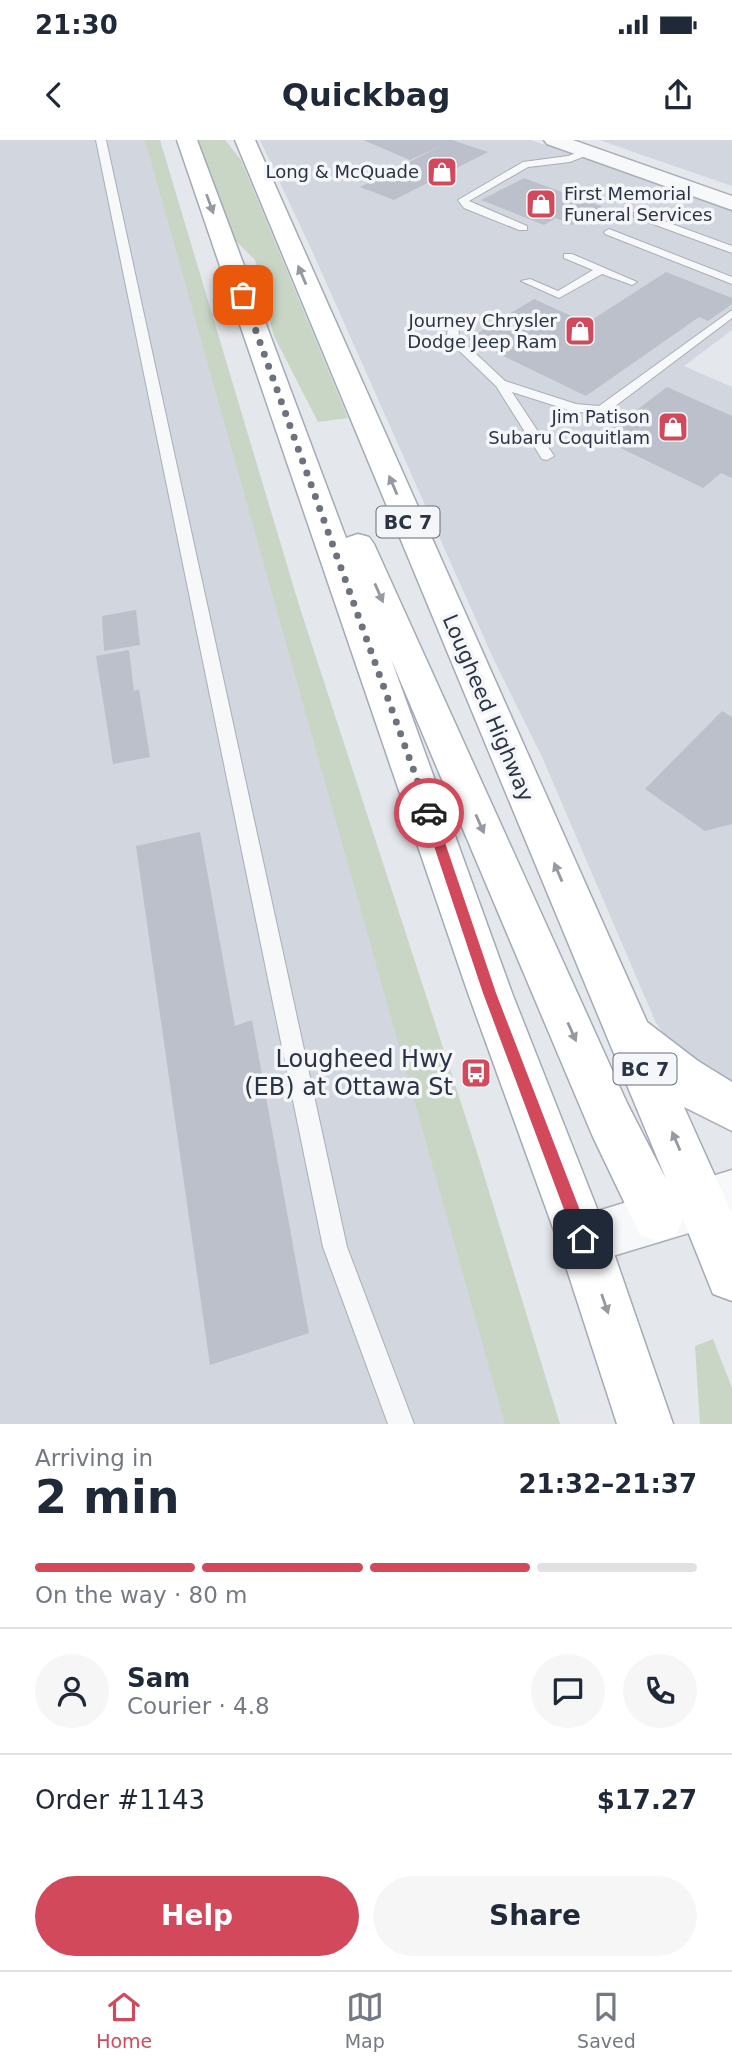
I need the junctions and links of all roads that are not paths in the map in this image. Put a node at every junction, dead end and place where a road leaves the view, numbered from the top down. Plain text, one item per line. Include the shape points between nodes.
1 (102, 140) edge
2 (187, 140) edge
3 (244, 140) edge
4 (554, 140) edge
5 (587, 152) junction
6 (732, 203) edge
7 (638, 215) dead end
8 (523, 228) dead end
9 (609, 232) dead end
10 (732, 250) edge
11 (568, 256) dead end
12 (601, 270) junction
13 (526, 281) dead end
14 (732, 281) edge
15 (632, 282) dead end
16 (732, 313) edge
17 (454, 321) dead end
18 (501, 384) junction
19 (300, 450) junction
20 (547, 456) dead end
21 (629, 1033) junction
22 (732, 1107) edge
23 (697, 1205) edge
24 (583, 1239) junction
25 (732, 1275) edge
26 (401, 1424) edge
27 (645, 1424) edge

1 - 26 lane via 335,1247
2 -> 19 main road
21 -> 3 main road, Lougheed Highway / BC 7
4 - 5 street
5 - 6 street
5 - 8 lane via 570,159 526,164 463,200
7 - 10 lane
9 - 14 lane
11 - 12 lane
12 - 13 lane via 559,295
12 - 15 lane
16 - 18 lane via 602,410 575,408
17 - 18 lane via 453,339
18 - 20 lane
19 -> 23 main road via 356,541 610,1120
19 - 24 main road via 490,993
21 - 22 main road via 667,1069
23 -> 21 main road, Lougheed Highway / BC 7
23 - 24 street
23 - 25 main road, Lougheed Highway / BC 7
24 -> 27 main road

